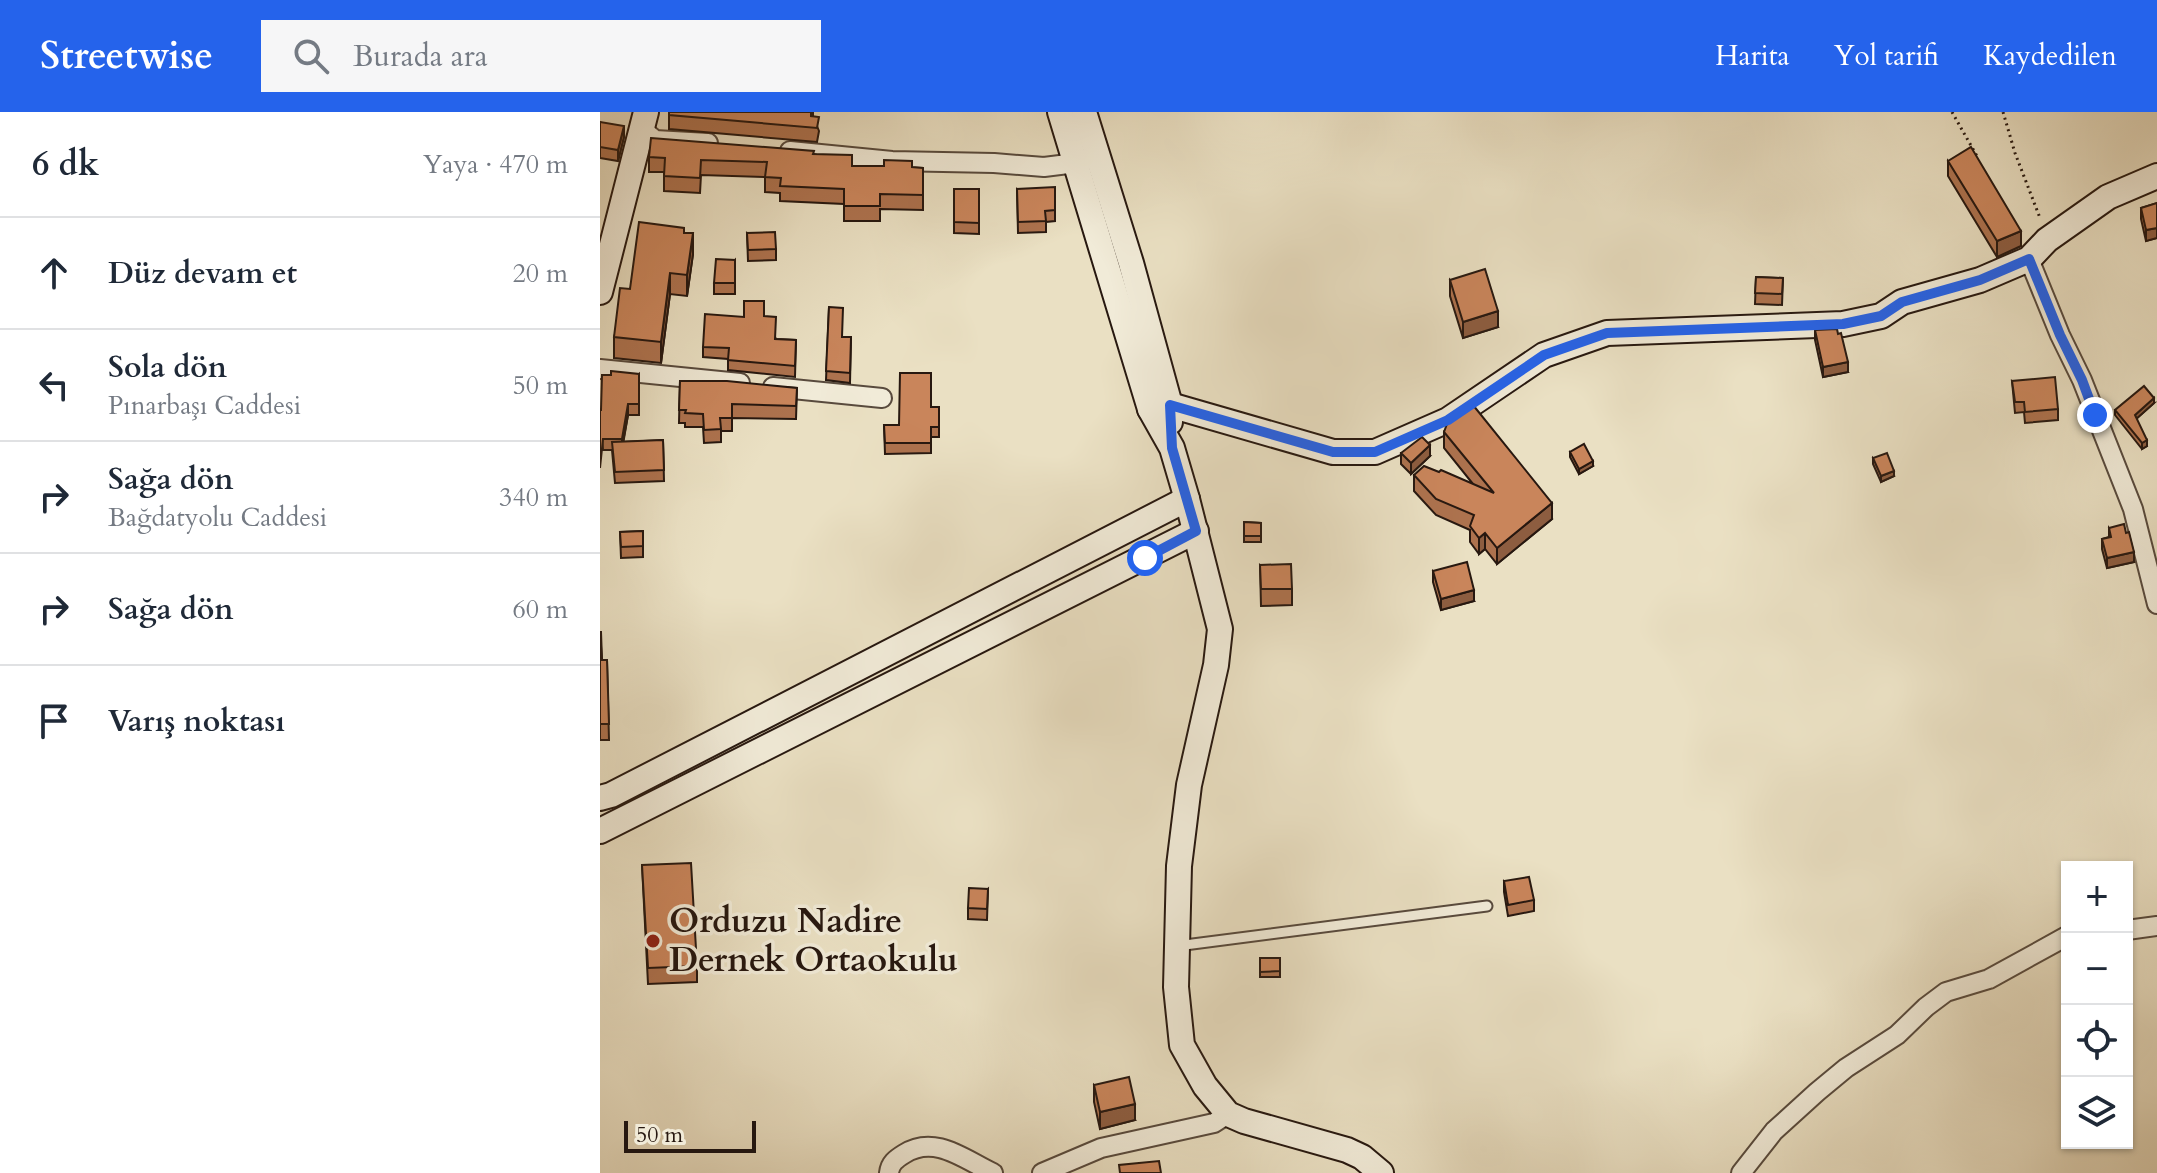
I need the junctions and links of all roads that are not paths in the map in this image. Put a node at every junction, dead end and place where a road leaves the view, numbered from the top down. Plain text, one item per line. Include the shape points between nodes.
1 (1060, 112) edge
2 (1084, 112) edge
3 (644, 121) edge
4 (732, 145) edge
5 (773, 149) edge
6 (1086, 159) junction
7 (2157, 176) edge
8 (606, 254) edge
9 (2029, 259) junction
10 (600, 292) edge
11 (600, 369) edge
12 (882, 398) dead end
13 (1160, 407) junction
14 (1187, 499) junction
15 (1196, 531) junction
16 (2157, 604) edge
17 (600, 798) edge
18 (600, 831) edge
19 (1487, 906) dead end
20 (2157, 926) edge
21 (2133, 929) edge
22 (2061, 939) edge
23 (1176, 946) junction
24 (1228, 1114) junction
25 (889, 1173) edge
26 (993, 1173) edge
27 (1042, 1173) edge
28 (1381, 1173) edge
29 (1741, 1173) edge

1 - 6 street
2 - 6 street
3 - 4 street via 655,140
3 - 8 street
5 - 6 street via 892,161 1044,167
6 - 13 street
7 - 9 street via 2108,197
8 - 10 street
9 - 13 street via 1980,280 1902,302 1881,316 1843,324 1607,333 1544,355 1448,420 1375,452 1333,452
9 - 16 street via 2133,509
11 - 12 street
13 - 14 street
14 - 15 street
14 - 17 street
15 - 18 street
15 - 23 street via 1220,645 1189,785
19 - 23 lane
20 - 21 street
22 - 29 street via 1989,979 1946,992 1817,1092 1774,1131
23 - 24 street via 1182,1045
24 - 27 street via 1214,1123 1101,1148
24 - 28 street via 1347,1150
25 - 26 street via 908,1151 925,1146 938,1146

